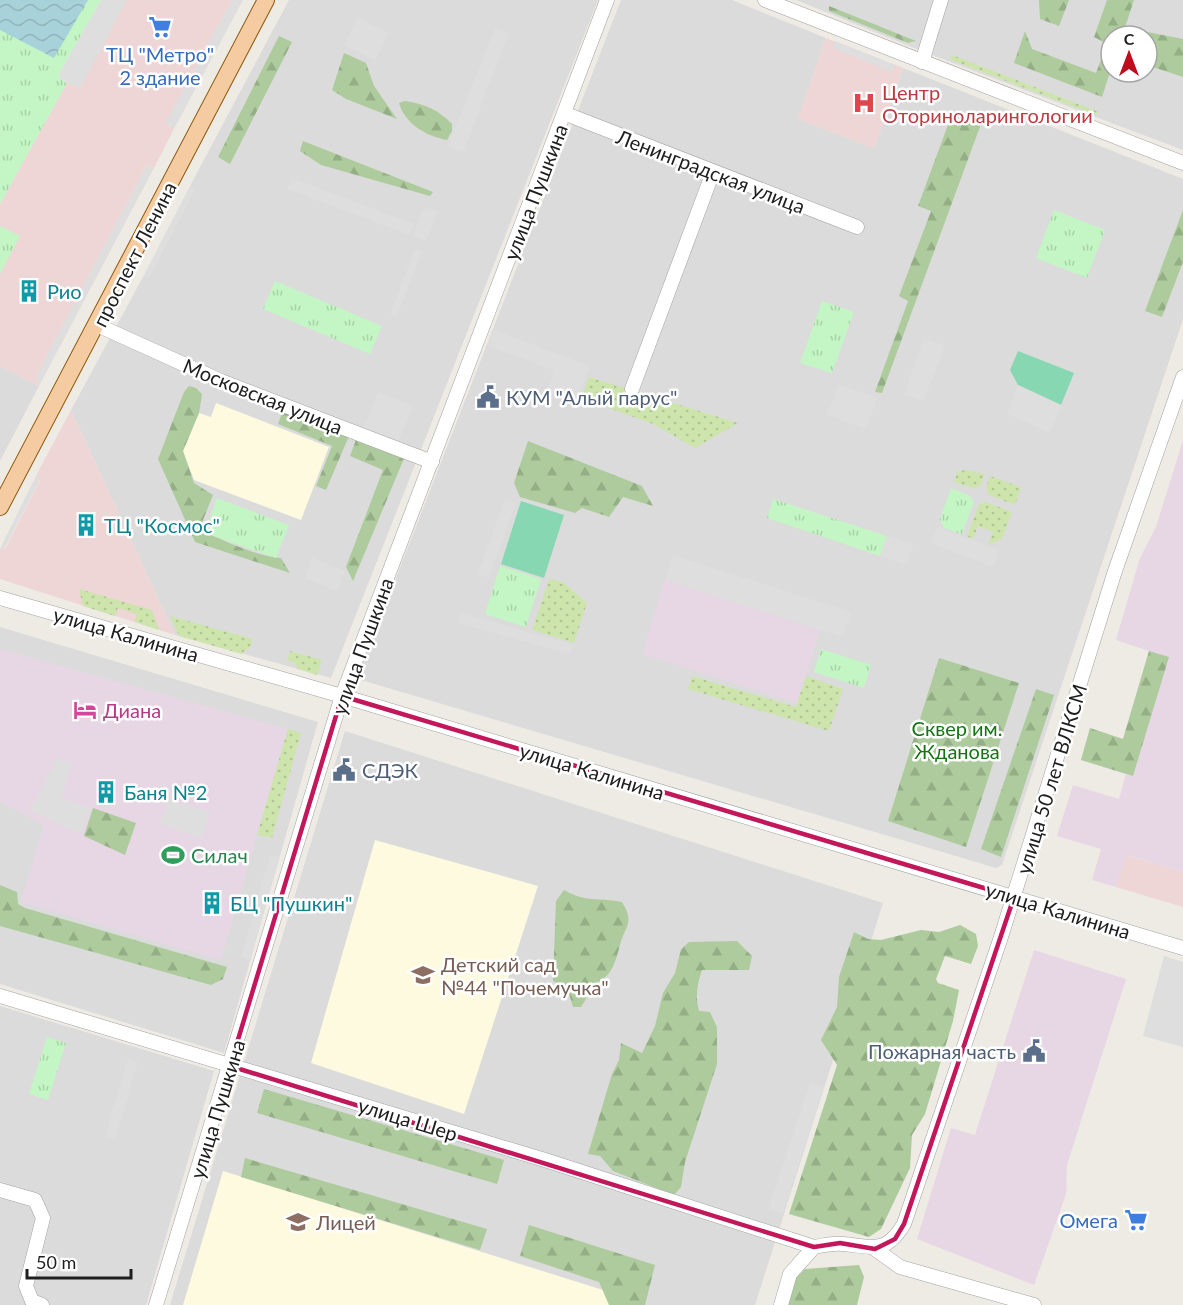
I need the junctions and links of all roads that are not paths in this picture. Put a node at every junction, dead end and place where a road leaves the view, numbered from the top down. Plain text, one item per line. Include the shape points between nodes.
1 (266, 0) edge
2 (607, 0) edge
3 (765, 0) edge
4 (941, 0) edge
5 (922, 62) junction
6 (566, 114) junction
7 (1183, 163) edge
8 (713, 172) junction
9 (857, 227) dead end
10 (97, 325) junction
11 (1183, 377) edge
12 (632, 389) dead end
13 (432, 462) junction
14 (0, 507) edge
15 (0, 598) edge
16 (342, 696) junction
17 (1014, 897) junction
18 (1183, 948) edge
19 (0, 996) edge
20 (230, 1066) junction
21 (0, 1190) edge
22 (814, 1246) junction
23 (875, 1249) junction
24 (42, 1305) edge
25 (156, 1305) edge
26 (781, 1305) edge
27 (1034, 1305) edge

1 - 10 main road, проспект Ленина
2 - 6 street, улица Пушкина
3 - 5 street
4 - 5 street
5 - 7 street
6 - 8 street, Ленинградская улица
6 - 13 street, улица Пушкина
8 - 9 street, Ленинградская улица
8 - 12 street
10 - 13 street, Московская улица via 221,381
10 - 14 main road, проспект Ленина
11 - 17 street, улица 50 лет ВЛКСМ via 1114,574
13 - 16 street, улица Пушкина
15 - 16 street, улица Калинина
16 - 17 street, улица Калинина
16 - 20 street, улица Пушкина
17 - 18 street, улица Калинина
17 - 23 street, улица 50 лет ВЛКСМ via 904,1224 895,1239
19 - 20 street, улица Шер
20 - 22 street, улица Шер
20 - 25 street, улица Пушкина
21 - 24 street via 35,1200 43,1218 26,1286 32,1301
22 - 23 street via 840,1243
22 - 26 street via 789,1274
23 - 27 street via 900,1267

